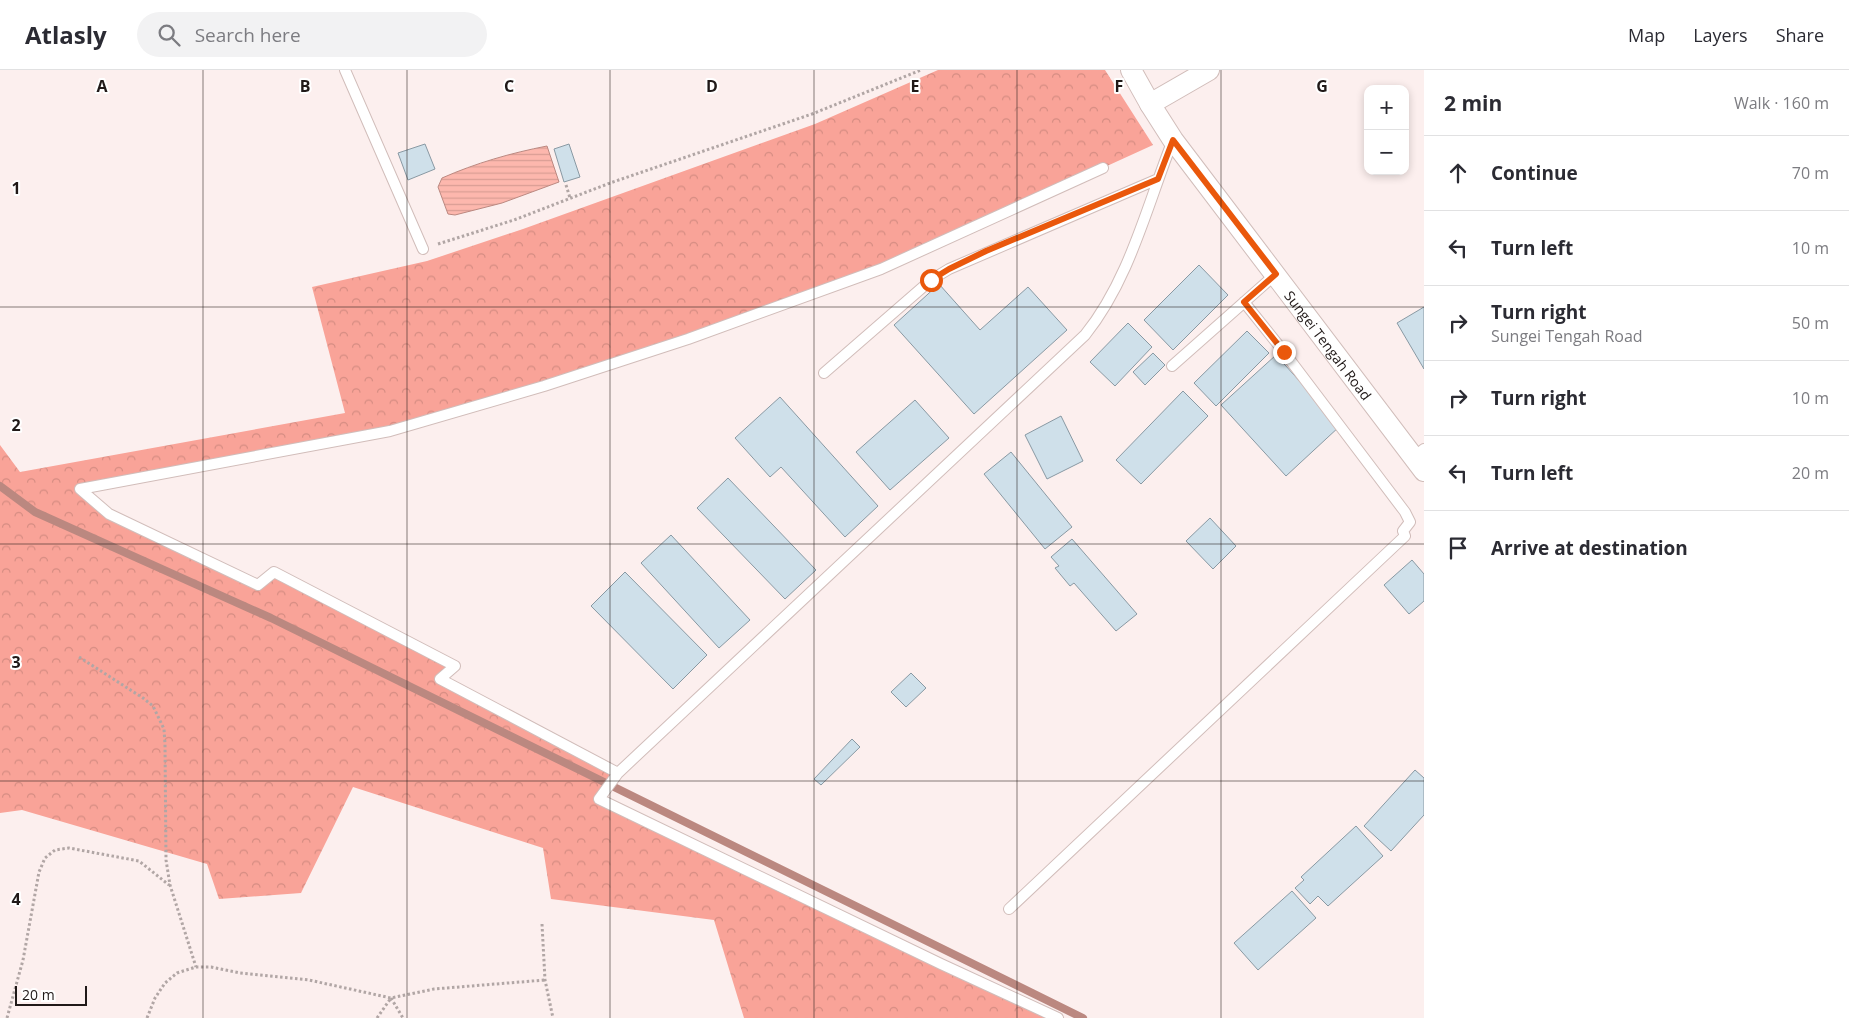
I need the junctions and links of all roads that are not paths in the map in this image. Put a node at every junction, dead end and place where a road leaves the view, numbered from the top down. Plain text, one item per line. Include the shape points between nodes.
1 (345, 70) edge
2 (1131, 70) edge
3 (1209, 70) edge
4 (1150, 104) junction
5 (1173, 140) junction
6 (1103, 168) dead end
7 (1158, 179) junction
8 (423, 249) road end
9 (1276, 274) junction
10 (1244, 302) junction
11 (1172, 366) dead end
12 (824, 372) dead end
13 (1420, 459) edge
14 (618, 773) junction
15 (1009, 909) dead end
16 (1058, 1018) edge

1 - 8 lane
2 - 4 street, Sungei Tengah Road
3 - 4 street
4 - 5 street, Sungei Tengah Road
5 - 7 lane
5 - 9 street, Sungei Tengah Road
6 - 14 lane via 881,269 688,339 544,386 390,431 80,488 109,514 258,585 274,572 455,666 440,679
7 - 12 lane via 949,269 931,280
7 - 14 lane via 1114,291 1085,334
9 - 10 lane
9 - 13 street, Sungei Tengah Road
10 - 11 lane
10 - 15 lane via 1405,512 1410,522 1403,530 1405,536
14 - 16 lane via 599,799

